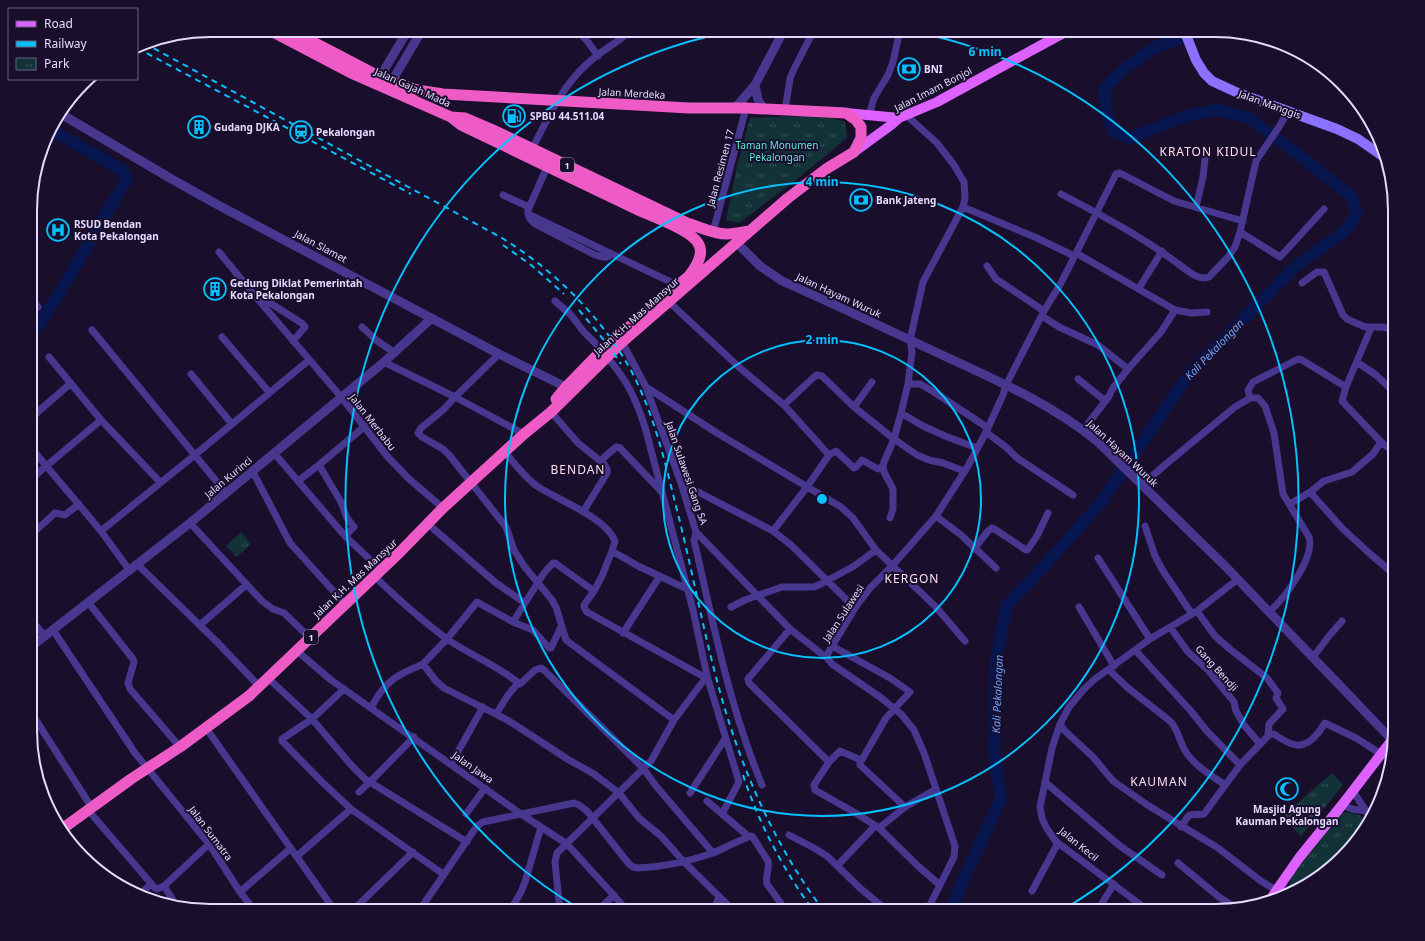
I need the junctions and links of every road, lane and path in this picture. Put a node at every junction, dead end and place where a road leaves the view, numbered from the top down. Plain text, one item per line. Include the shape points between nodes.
1 (284, 37) edge
2 (302, 37) edge
3 (404, 37) edge
4 (418, 37) edge
5 (583, 37) edge
6 (625, 37) edge
7 (780, 37) edge
8 (810, 37) edge
9 (898, 37) edge
10 (1056, 37) edge
11 (1187, 37) edge
12 (598, 56) junction
13 (378, 80) junction
14 (389, 85) junction
15 (755, 85) junction
16 (417, 90) joint
17 (453, 95) junction
18 (558, 101) junction
19 (740, 108) junction
20 (764, 110) junction
21 (785, 110) junction
22 (1288, 110) junction
23 (846, 113) junction
24 (869, 115) junction
25 (65, 116) edge
26 (447, 116) junction
27 (902, 116) junction
28 (532, 149) junction
29 (1206, 150) dead end
30 (1377, 151) edge
31 (854, 152) junction
32 (547, 166) junction
33 (1061, 194) dead end
34 (504, 195) dead end
35 (963, 207) junction
36 (1196, 207) junction
37 (1324, 209) dead end
38 (528, 210) junction
39 (1096, 212) junction
40 (666, 218) junction
41 (1243, 221) junction
42 (749, 231) junction
43 (713, 232) junction
44 (1240, 232) junction
45 (737, 243) junction
46 (1162, 251) junction
47 (219, 252) dead end
48 (1075, 255) junction
49 (987, 266) dead end
50 (1302, 283) dead end
51 (677, 285) junction
52 (1139, 288) junction
53 (250, 290) junction
54 (555, 301) dead end
55 (670, 302) junction
56 (1174, 310) junction
57 (1207, 312) dead end
58 (1043, 314) junction
59 (432, 318) junction
60 (362, 327) dead end
61 (1371, 328) junction
62 (1388, 329) edge
63 (92, 330) dead end
64 (222, 337) dead end
65 (910, 340) junction
66 (293, 341) junction
67 (622, 342) junction
68 (395, 353) junction
69 (605, 353) junction
70 (499, 354) junction
71 (49, 357) dead end
72 (309, 360) junction
73 (384, 362) junction
74 (1357, 362) junction
75 (1128, 369) junction
76 (191, 374) dead end
77 (1078, 379) dead end
78 (872, 382) dead end
79 (70, 383) junction
80 (908, 384) junction
81 (1006, 385) junction
82 (1388, 386) edge
83 (646, 387) junction
84 (1346, 387) junction
85 (569, 389) junction
86 (269, 392) junction
87 (455, 397) junction
88 (342, 398) junction
89 (1250, 398) junction
90 (1107, 399) junction
91 (784, 405) junction
92 (854, 407) junction
93 (551, 412) junction
94 (37, 413) edge
95 (901, 413) junction
96 (101, 420) junction
97 (540, 420) junction
98 (232, 423) junction
99 (365, 426) junction
100 (987, 430) junction
101 (1083, 430) junction
102 (524, 434) junction
103 (894, 439) junction
104 (1381, 442) junction
105 (978, 448) junction
106 (1388, 448) edge
107 (505, 452) junction
108 (274, 453) junction
109 (196, 454) junction
110 (37, 455) edge
111 (829, 455) junction
112 (600, 461) junction
113 (319, 465) junction
114 (47, 466) junction
115 (883, 466) junction
116 (964, 471) junction
117 (253, 472) junction
118 (37, 474) edge
119 (298, 481) junction
120 (160, 482) junction
121 (681, 483) junction
122 (470, 484) junction
123 (1141, 484) junction
124 (807, 488) junction
125 (662, 492) junction
126 (1310, 492) junction
127 (226, 493) junction
128 (1074, 495) dead end
129 (78, 504) junction
130 (1290, 504) junction
131 (443, 508) junction
132 (583, 512) junction
133 (1048, 513) dead end
134 (936, 516) junction
135 (890, 518) dead end
136 (190, 523) junction
137 (428, 524) junction
138 (1146, 526) dead end
139 (37, 529) edge
140 (101, 531) junction
141 (773, 531) junction
142 (696, 532) junction
143 (345, 536) junction
144 (974, 549) junction
145 (876, 550) junction
146 (612, 551) junction
147 (1098, 558) dead end
148 (893, 565) junction
149 (134, 568) junction
150 (996, 568) dead end
151 (1388, 569) edge
152 (378, 573) junction
153 (660, 576) junction
154 (1238, 579) junction
155 (828, 580) junction
156 (538, 583) junction
157 (246, 585) junction
158 (687, 589) junction
159 (594, 590) junction
160 (757, 596) junction
161 (88, 602) junction
162 (525, 603) junction
163 (345, 604) junction
164 (732, 607) dead end
165 (1079, 607) dead end
166 (856, 608) junction
167 (1269, 612) junction
168 (1195, 613) junction
169 (1342, 621) dead end
170 (513, 622) junction
171 (200, 625) junction
172 (37, 627) edge
173 (561, 627) junction
174 (1170, 627) junction
175 (790, 629) junction
176 (53, 630) junction
177 (623, 633) junction
178 (45, 636) junction
179 (310, 638) junction
180 (447, 639) junction
181 (1150, 639) junction
182 (964, 641) dead end
183 (37, 642) edge
184 (832, 646) junction
185 (1135, 650) junction
186 (296, 651) junction
187 (1313, 657) junction
188 (827, 658) junction
189 (424, 664) junction
190 (1112, 668) junction
191 (707, 677) junction
192 (268, 678) junction
193 (518, 683) junction
194 (259, 686) junction
195 (344, 689) junction
196 (483, 707) junction
197 (371, 708) junction
198 (894, 708) junction
199 (496, 714) junction
200 (312, 719) junction
201 (674, 720) junction
202 (37, 722) edge
203 (1060, 724) junction
204 (206, 728) junction
205 (1388, 734) edge
206 (1268, 736) junction
207 (414, 737) junction
208 (725, 739) junction
209 (1260, 744) junction
210 (180, 747) junction
211 (1388, 747) edge
212 (1381, 754) junction
213 (861, 760) junction
214 (829, 762) junction
215 (451, 764) junction
216 (1240, 765) junction
217 (643, 768) junction
218 (148, 769) junction
219 (370, 782) junction
220 (1045, 782) junction
221 (762, 785) dead end
222 (1225, 785) junction
223 (485, 788) junction
224 (936, 789) junction
225 (1353, 791) junction
226 (359, 792) dead end
227 (619, 793) junction
228 (690, 793) dead end
229 (707, 801) dead end
230 (1342, 806) junction
231 (905, 807) junction
232 (90, 809) junction
233 (351, 809) junction
234 (1366, 811) joint
235 (466, 814) dead end
236 (521, 814) junction
237 (722, 814) junction
238 (593, 818) junction
239 (66, 826) edge
240 (541, 827) junction
241 (877, 827) junction
242 (1181, 827) junction
243 (788, 835) dead end
244 (748, 836) junction
245 (467, 842) junction
246 (1058, 843) junction
247 (209, 844) junction
248 (567, 844) junction
249 (291, 848) junction
250 (413, 852) junction
251 (713, 853) junction
252 (297, 856) junction
253 (683, 861) junction
254 (1178, 863) dead end
255 (838, 865) junction
256 (443, 874) junction
257 (1162, 875) dead end
258 (151, 884) junction
259 (1114, 884) junction
260 (940, 885) junction
261 (164, 886) junction
262 (144, 891) edge
263 (1032, 891) dead end
264 (240, 892) junction
265 (1278, 892) edge
266 (614, 895) junction
267 (719, 897) junction
268 (173, 900) edge
269 (249, 904) edge
270 (330, 904) edge
271 (359, 904) edge
272 (425, 904) edge
273 (514, 904) edge
274 (559, 904) edge
275 (604, 904) edge
276 (622, 904) edge
277 (716, 904) edge
278 (726, 904) edge
279 (781, 904) edge
280 (880, 904) edge
281 (930, 904) edge
282 (1101, 904) edge
283 (1139, 904) edge
284 (1229, 904) edge

1 - 13 highway, Jalan Gajah Mada / 1
2 - 13 highway, Jalan Gajah Mada / 1
3 - 13 street
4 - 14 street
5 - 12 street
6 - 12 street
7 - 15 street
8 - 21 street via 790,79
9 - 24 street via 888,75 874,98
10 - 27 main road, Jalan Imam Bonjol via 939,101
11 - 22 main road, Jalan Manggis via 1196,60 1212,80 1221,86
12 - 18 street via 587,63
13 - 14 highway, Jalan Gajah Mada / 1
14 - 16 highway, Jalan Gajah Mada / 1
14 - 26 highway, Jalan Gajah Mada / 1
15 - 19 street
15 - 20 street via 758,100
16 - 17 highway, Jalan Merdeka / 1
17 - 18 highway, Jalan Merdeka / 1
17 - 26 highway via 444,104
18 - 19 highway, Jalan Merdeka / 1
18 - 28 street
19 - 20 highway, Jalan Merdeka / 1
19 - 43 street, Jalan Resimen 17
20 - 21 highway, Jalan Merdeka / 1
21 - 23 highway, Jalan Merdeka / 1
22 - 30 main road, Jalan Manggis via 1337,129
22 - 41 street via 1255,164
23 - 24 main road
23 - 31 highway via 861,127 861,138
24 - 27 main road
25 - 59 street, Jalan Slamet via 175,181
26 - 28 highway, Jalan Gajah Mada / 1 via 465,118
26 - 32 highway, 1
27 - 31 main road, Jalan Imam Bonjol
27 - 35 street via 937,143 954,165 964,182
28 - 40 highway, Jalan Gajah Mada / 1
29 - 36 street
31 - 42 highway, 1 via 826,170
32 - 38 street
32 - 40 highway, 1
33 - 39 street
34 - 38 street
35 - 48 street
35 - 65 street via 923,282
36 - 39 street, Jalan Sulawesi via 1174,201 1120,173 1116,174
36 - 41 street
37 - 44 street via 1280,257
38 - 51 street
39 - 46 street
39 - 48 street, Jalan Sulawesi
40 - 43 highway, Jalan Gajah Mada / 1
40 - 51 highway, Jalan K.H. Mas Mansyur / 1 via 694,238 701,253 689,276
41 - 44 street
42 - 43 highway, Jalan Gajah Mada / 1 via 727,234
42 - 45 highway, Jalan K.H. Mas Mansyur / 1
44 - 46 street via 1228,257 1212,276 1206,278 1196,277
45 - 55 highway, Jalan K.H. Mas Mansyur / 1
45 - 65 street, Jalan Hayam Wuruk via 760,266 782,281
46 - 52 street
47 - 53 street, Jalan Merbabu
48 - 52 street
48 - 58 street, Jalan Sulawesi
49 - 58 street via 996,279
50 - 61 street via 1317,272 1324,272 1345,317
51 - 69 highway, Jalan K.H. Mas Mansyur / 1
52 - 56 street
53 - 66 street, Jalan Merbabu
53 - 66 street, Jalan Merbabu via 306,327
54 - 69 street
55 - 67 highway, Jalan K.H. Mas Mansyur / 1
55 - 91 street via 740,368
56 - 57 street via 1191,314
56 - 75 street via 1161,332
58 - 75 street via 1059,327 1098,345
58 - 81 street, Jalan Sulawesi
59 - 68 street, Jalan Kurinci
59 - 70 street, Jalan Slamet
60 - 68 street
61 - 62 street
61 - 74 street
63 - 109 street
64 - 86 street
65 - 80 street via 912,352
65 - 81 street, Jalan Hayam Wuruk
66 - 72 street, Jalan Merbabu
67 - 69 highway, Jalan K.H. Mas Mansyur / 1
67 - 83 street, Jalan Sulawesi Gang 5A
68 - 73 street, Jalan Kurinci
69 - 85 highway, Jalan K.H. Mas Mansyur / 1
69 - 125 street via 630,388 639,408
70 - 85 street, Jalan Slamet
70 - 87 street
71 - 79 street
72 - 86 street
72 - 88 street, Jalan Merbabu
73 - 87 street
73 - 88 street, Jalan Kurinci
74 - 82 street
74 - 84 street
75 - 90 street
76 - 98 street
77 - 90 street via 1103,399
78 - 92 street
79 - 94 street
79 - 96 street
80 - 95 street
80 - 100 street via 920,384 934,392
81 - 100 street, Jalan Sulawesi
81 - 101 street, Jalan Hayam Wuruk
83 - 121 street, Jalan Sulawesi Gang 5A
83 - 124 street
84 - 89 street via 1298,359 1253,382 1248,390
84 - 104 street via 1342,401
85 - 93 highway, Jalan K.H. Mas Mansyur / 1
85 - 97 highway, Jalan K.H. Mas Mansyur / 1
86 - 98 street
87 - 102 street
87 - 122 street via 418,433 443,449
88 - 99 street, Jalan Merbabu
88 - 108 street, Jalan Kurinci
89 - 123 street via 1235,407
89 - 130 street via 1258,398 1265,406 1274,434 1281,487
90 - 101 street
91 - 92 street via 817,375 822,376
91 - 111 street
92 - 103 street
93 - 97 highway, Jalan K.H. Mas Mansyur / 1
93 - 112 street via 578,442
95 - 103 street
95 - 105 street via 923,426
96 - 114 street
96 - 120 street
97 - 102 highway, Jalan K.H. Mas Mansyur / 1
98 - 109 street
99 - 113 street
99 - 131 street, Jalan Merbabu via 387,456
100 - 105 street, Jalan Sulawesi
100 - 128 street via 1017,458
101 - 123 street, Jalan Hayam Wuruk
102 - 107 highway, Jalan K.H. Mas Mansyur / 1
103 - 115 street
103 - 116 street via 917,455
104 - 106 street
104 - 126 street via 1373,454 1352,472 1324,481
105 - 116 street, Jalan Sulawesi
107 - 122 highway, Jalan K.H. Mas Mansyur / 1
107 - 132 street via 536,486
108 - 117 street, Jalan Kurinci
108 - 119 street
109 - 120 street
109 - 127 street
110 - 114 street
111 - 115 street via 836,451 854,468 862,460 878,469
111 - 124 street
112 - 125 street via 616,448 620,448
112 - 132 street via 607,472
113 - 119 street
113 - 143 street via 354,527
114 - 118 street
114 - 129 street
115 - 135 street via 893,489 893,509
116 - 134 street, Jalan Sulawesi
117 - 127 street, Jalan Kurinci
117 - 163 street via 290,543
119 - 143 street
120 - 140 street
121 - 141 street
121 - 142 street, Jalan Sulawesi Gang 5A
122 - 131 highway, Jalan K.H. Mas Mansyur / 1
122 - 156 street via 506,527 514,550
123 - 154 street, Jalan Hayam Wuruk
124 - 141 street
124 - 145 street via 847,512
125 - 158 street
126 - 130 street
126 - 151 street via 1342,528
127 - 136 street, Jalan Kurinci
129 - 139 street via 65,515 55,513
129 - 140 street
130 - 167 street via 1311,541 1310,547 1293,584
131 - 137 highway, Jalan K.H. Mas Mansyur / 1
132 - 146 street via 613,536 615,541
133 - 144 street via 1037,536 1026,550 992,528
134 - 144 street
134 - 148 street, Jalan Sulawesi
136 - 149 street, Jalan Kurinci
136 - 157 street
137 - 152 highway, Jalan K.H. Mas Mansyur / 1
137 - 162 street via 496,583
138 - 168 street via 1163,571
140 - 149 street
141 - 155 street
142 - 160 street, Jalan Sulawesi Gang 5A
142 - 221 street via 694,541 725,675 746,744
143 - 152 street
144 - 150 street
145 - 148 street
145 - 155 street
146 - 153 street
146 - 159 street
147 - 181 street
148 - 166 street, Jalan Sulawesi via 870,588
148 - 182 street via 935,606
149 - 161 street, Jalan Kurinci
149 - 171 street
152 - 163 highway, Jalan K.H. Mas Mansyur / 1
152 - 180 street via 420,618
153 - 158 street
153 - 177 street
154 - 167 street, Jalan Hayam Wuruk
154 - 168 street, Jalan Kecil
155 - 160 street via 814,587 782,587
155 - 166 street
156 - 159 street via 555,563
156 - 162 street
156 - 173 street via 556,607
157 - 171 street
157 - 179 street via 266,605 284,613
158 - 191 street
159 - 177 street via 584,604 587,612
160 - 164 street
160 - 175 street, Jalan Sulawesi Gang 5A
161 - 176 street, Jalan Kurinci
161 - 210 street via 133,658 128,683 130,689
162 - 170 street
163 - 179 highway, Jalan K.H. Mas Mansyur / 1
165 - 190 street
166 - 184 street, Jalan Sulawesi
167 - 187 street, Jalan Hayam Wuruk
168 - 174 street, Jalan Kecil
168 - 206 street via 1215,636 1267,678 1278,693 1276,698 1283,710 1269,724
169 - 187 street
170 - 173 street via 533,630 549,648
170 - 180 street via 477,602
171 - 194 street
172 - 178 street
173 - 201 street via 566,640
174 - 181 street, Jalan Kecil
174 - 209 street, Gang Bendji via 1188,652 1204,666 1234,702 1244,725
175 - 188 street, Jalan Sulawesi Gang 5A
175 - 214 street via 747,680
176 - 178 street, Jalan Kurinci
176 - 218 street, Jalan Sumatra
177 - 191 street
178 - 183 street, Jalan Kurinci
179 - 186 highway, Jalan K.H. Mas Mansyur / 1
180 - 189 street
180 - 193 street
181 - 185 street, Jalan Kecil
184 - 188 street, Jalan Sulawesi
184 - 198 street via 910,692
185 - 190 street, Jalan Kecil
185 - 216 street
186 - 192 highway, Jalan K.H. Mas Mansyur / 1
186 - 195 street, Jalan Jawa
187 - 205 street, Jalan Hayam Wuruk
188 - 198 street, Jalan Sulawesi via 833,665
189 - 196 street via 444,688
189 - 197 street via 383,688
190 - 203 street, Jalan Kecil via 1084,689 1069,707
190 - 222 street via 1128,688 1170,721 1186,753
191 - 201 street
191 - 208 street
192 - 194 highway, Jalan K.H. Mas Mansyur / 1
192 - 200 street
193 - 199 street
193 - 217 street via 521,684 538,668 544,670
194 - 204 highway, Jalan K.H. Mas Mansyur / 1
195 - 197 street, Jalan Jawa
195 - 200 street
196 - 199 street
196 - 215 street
197 - 207 street, Jalan Jawa
198 - 213 street
198 - 224 street, Jalan Sulawesi via 914,730
199 - 227 street via 594,774
200 - 219 street via 358,773
200 - 233 street via 282,739 282,742
201 - 217 street via 654,758
202 - 232 street
203 - 220 street, Jalan Kecil
203 - 242 street via 1113,781
204 - 210 highway, Jalan K.H. Mas Mansyur / 1
204 - 249 street
206 - 209 street
206 - 212 street via 1274,734 1290,744 1304,744 1326,723
207 - 215 street, Jalan Jawa
207 - 219 street
208 - 228 street
208 - 237 street via 739,782
209 - 216 street
210 - 218 highway, Jalan K.H. Mas Mansyur / 1
211 - 212 main road
212 - 225 main road
213 - 214 street via 840,751
213 - 231 street via 860,765
214 - 241 street via 814,785 815,790
215 - 223 street, Jalan Jawa
216 - 222 street
217 - 227 street
217 - 251 street
218 - 232 highway, Jalan K.H. Mas Mansyur / 1
218 - 247 street, Jalan Sumatra
219 - 226 street
219 - 245 street
220 - 246 street, Jalan Kecil via 1040,807 1042,818 1049,833
220 - 257 street via 1120,846
222 - 242 street via 1204,814 1192,814
223 - 235 street
223 - 236 street, Jalan Jawa
224 - 231 street
224 - 260 street, Jalan Sulawesi via 955,846 954,857
225 - 230 main road
225 - 234 street
227 - 238 street
227 - 253 street via 639,818 661,836
229 - 237 street
230 - 234 street
230 - 265 main road via 1299,858
231 - 241 street
232 - 239 highway, Jalan K.H. Mas Mansyur / 1
232 - 258 street
233 - 250 street
233 - 252 street
236 - 238 street via 574,803
236 - 240 street, Jalan Jawa
236 - 245 street via 480,823
237 - 244 street
238 - 248 street
238 - 253 street via 633,867 645,868
240 - 248 street, Jalan Jawa
240 - 273 street via 521,892
241 - 255 street
241 - 260 street
242 - 265 street via 1218,848
243 - 255 street via 814,848
244 - 251 street
244 - 279 street via 753,838 768,861 766,884
245 - 256 street
246 - 259 street, Jalan Kecil
246 - 263 street
247 - 261 street
247 - 264 street, Jalan Sumatra
248 - 266 street, Jalan Jawa
248 - 274 street via 558,853 555,862
249 - 252 street
249 - 264 street
250 - 256 street
250 - 271 street
251 - 253 street
252 - 270 street
253 - 267 street
254 - 284 street
255 - 280 street
256 - 272 street
258 - 261 street via 157,889
258 - 262 street
259 - 282 street
259 - 283 street, Jalan Kecil
260 - 281 street, Jalan Sulawesi
261 - 268 street
264 - 269 street, Jalan Sumatra
266 - 275 street
266 - 276 street, Jalan Jawa
267 - 277 street
267 - 278 street

